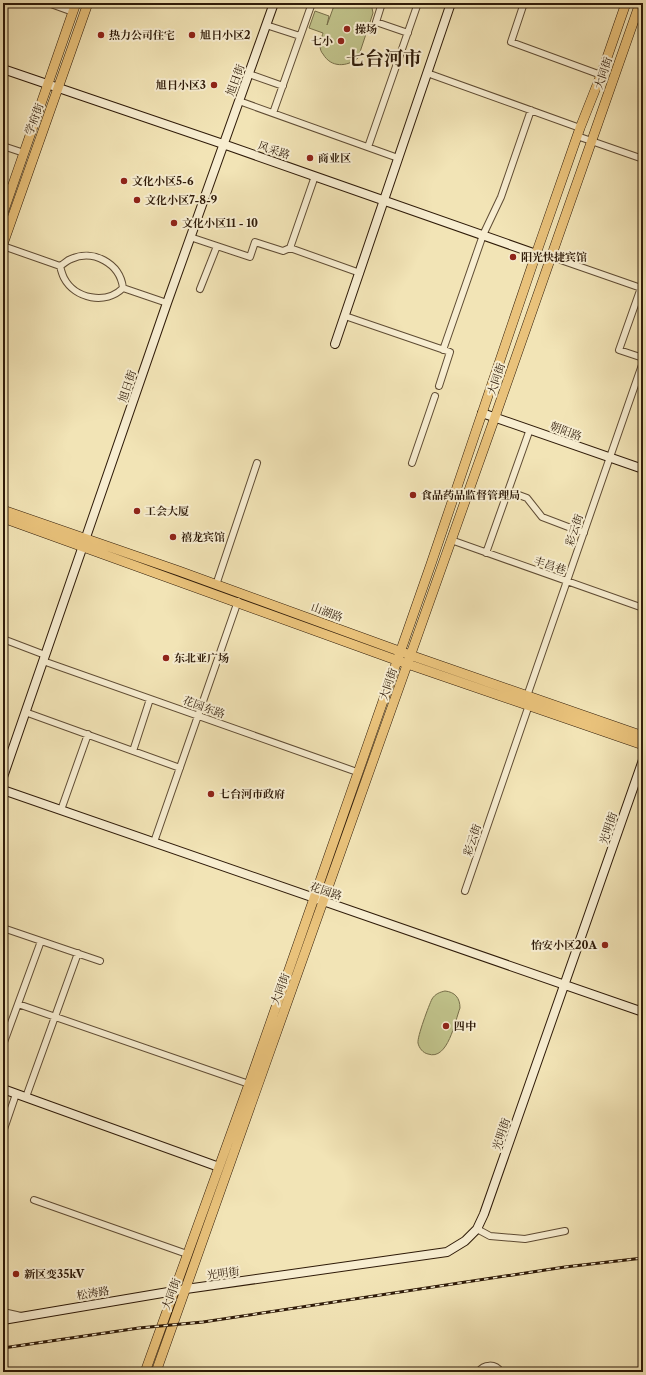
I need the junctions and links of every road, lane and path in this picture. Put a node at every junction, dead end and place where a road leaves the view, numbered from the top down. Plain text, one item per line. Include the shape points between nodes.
1 (48, 3) edge
2 (88, 3) edge
3 (274, 3) edge
4 (312, 3) edge
5 (382, 3) edge
6 (418, 3) edge
7 (451, 3) edge
8 (523, 3) edge
9 (626, 3) edge
10 (640, 3) edge
11 (75, 7) edge
12 (266, 25) junction
13 (408, 33) junction
14 (300, 36) junction
15 (3, 69) edge
16 (427, 73) junction
17 (249, 74) junction
18 (601, 75) junction
19 (48, 84) junction
20 (283, 86) junction
21 (58, 87) junction
22 (239, 101) junction
23 (531, 110) junction
24 (273, 113) junction
25 (579, 132) junction
26 (592, 140) junction
27 (223, 144) junction
28 (3, 146) edge
29 (368, 147) junction
30 (24, 153) junction
31 (398, 158) junction
32 (643, 159) edge
33 (315, 176) junction
34 (384, 200) junction
35 (3, 213) edge
36 (483, 235) junction
37 (190, 237) junction
38 (3, 245) edge
39 (217, 246) junction
40 (290, 248) junction
41 (536, 254) junction
42 (552, 257) junction
43 (60, 266) junction
44 (360, 272) junction
45 (642, 285) edge
46 (123, 288) junction
47 (200, 289) dead end
48 (167, 303) junction
49 (345, 316) junction
50 (335, 344) dead end
51 (443, 350) junction
52 (643, 358) edge
53 (643, 362) edge
54 (439, 386) dead end
55 (435, 396) dead end
56 (482, 413) junction
57 (495, 417) junction
58 (530, 429) junction
59 (610, 458) junction
60 (257, 463) dead end
61 (412, 463) dead end
62 (643, 469) edge
63 (508, 491) junction
64 (3, 510) edge
65 (3, 518) edge
66 (584, 533) junction
67 (451, 540) junction
68 (84, 542) junction
69 (486, 552) junction
70 (567, 581) junction
71 (216, 585) junction
72 (241, 593) junction
73 (238, 603) junction
74 (643, 608) edge
75 (3, 639) edge
76 (398, 655) junction
77 (44, 658) junction
78 (409, 659) junction
79 (150, 698) junction
80 (527, 701) junction
81 (25, 712) junction
82 (198, 716) junction
83 (88, 734) junction
84 (643, 736) edge
85 (643, 745) edge
86 (133, 751) junction
87 (643, 760) edge
88 (180, 768) junction
89 (357, 772) junction
90 (3, 776) edge
91 (3, 790) edge
92 (61, 810) junction
93 (154, 842) junction
94 (465, 891) dead end
95 (313, 898) junction
96 (324, 902) junction
97 (3, 928) edge
98 (41, 941) junction
99 (78, 953) junction
100 (100, 961) dead end
101 (564, 984) junction
102 (18, 1004) junction
103 (643, 1012) edge
104 (55, 1017) junction
105 (3, 1045) edge
106 (249, 1084) junction
107 (3, 1089) edge
108 (16, 1094) junction
109 (26, 1097) junction
110 (3, 1132) edge
111 (219, 1167) junction
112 (34, 1200) dead end
113 (477, 1229) junction
114 (565, 1231) dead end
115 (187, 1254) junction
116 (186, 1289) junction
117 (174, 1291) junction
118 (3, 1312) edge
119 (24, 1316) junction
120 (3, 1320) edge
121 (145, 1372) edge
122 (156, 1372) edge
123 (478, 1372) edge
124 (501, 1372) edge

1 - 11 street
2 - 21 main road, 学府街
3 - 12 main road, 旭日街
4 - 14 street
5 - 13 street via 376,22
6 - 13 street
7 - 16 main road
8 - 18 street via 511,42
9 - 18 main road, 大同街
10 - 26 main road, 大同街
11 - 19 main road, 学府街
12 - 14 street
12 - 17 main road, 旭日街
13 - 29 street
14 - 20 street
15 - 19 main road, 风采路
16 - 23 street
16 - 31 main road
17 - 20 street
17 - 22 main road, 旭日街
18 - 25 main road, 大同街
19 - 21 main road, 风采路
19 - 30 main road, 学府街
20 - 24 street
21 - 27 main road, 风采路
21 - 38 main road, 学府街
22 - 24 street
22 - 27 main road, 旭日街
23 - 25 street
23 - 36 street via 501,197
24 - 29 street
25 - 26 street
25 - 41 main road, 大同街
26 - 32 street
26 - 42 main road, 大同街
27 - 33 main road, 风采路
27 - 37 main road, 旭日街
28 - 30 street
29 - 31 street
30 - 35 main road, 学府街
31 - 34 main road
33 - 34 main road, 风采路
33 - 40 street
34 - 36 main road, 风采路
34 - 44 main road
36 - 41 main road, 风采路
36 - 51 street
37 - 39 street
37 - 48 main road, 旭日街
38 - 43 street
39 - 40 street via 250,257 255,242 283,251
39 - 47 street
40 - 44 street
41 - 56 main road, 大同街
42 - 45 street
42 - 57 main road, 大同街
43 - 46 street via 69,285 84,296 100,298
43 - 46 street via 79,256 98,257 114,268
44 - 49 main road
45 - 52 street via 619,350
46 - 48 street
48 - 68 main road, 旭日街
49 - 50 main road
49 - 51 street
51 - 54 street via 450,352
53 - 59 street, 彩云街
55 - 61 street
56 - 57 main road, 朝阳路
56 - 76 main road, 大同街
57 - 58 main road, 朝阳路
57 - 67 main road, 大同街
58 - 59 main road, 朝阳路
58 - 63 street
59 - 62 main road, 朝阳路
59 - 66 street, 彩云街
60 - 71 street
63 - 66 street via 527,498 542,517
63 - 69 street
64 - 68 main road, 山湖路
65 - 68 main road, 山湖路
66 - 70 street, 彩云街
67 - 69 street, 丰昌巷
67 - 78 main road, 大同街
68 - 71 main road, 山湖路
68 - 73 main road, 山湖路
68 - 77 main road, 旭日街
69 - 70 street, 丰昌巷
70 - 74 street, 丰昌巷
70 - 80 street, 彩云街
71 - 72 main road, 山湖路
72 - 73 street
72 - 76 main road, 山湖路
73 - 76 main road, 山湖路
73 - 82 street
75 - 77 street, 花园东路
76 - 78 main road, 山湖路
76 - 89 main road, 大同街
77 - 79 street, 花园东路
77 - 81 main road, 旭日街
78 - 80 main road, 山湖路
78 - 96 main road, 大同街
79 - 82 street, 花园东路
79 - 86 street
80 - 84 main road, 山湖路
80 - 85 main road, 山湖路
80 - 94 street, 彩云街
81 - 83 street
81 - 90 main road, 旭日街
82 - 88 street
82 - 89 street, 花园东路
83 - 86 street
83 - 92 street
86 - 88 street
87 - 101 main road, 光明街
88 - 93 street
89 - 95 main road, 大同街
91 - 92 main road, 花园路
92 - 93 main road, 花园路
93 - 95 main road, 花园路
95 - 96 main road, 花园路
95 - 106 main road, 大同街
96 - 101 main road, 花园路
96 - 116 main road, 大同街
97 - 98 street
98 - 99 street
98 - 102 street
99 - 100 street
99 - 104 street
101 - 103 main road, 花园路
101 - 113 main road, 光明街
102 - 104 street
102 - 105 street
104 - 106 street
104 - 109 street
106 - 111 main road, 大同街
107 - 108 main road
108 - 109 main road
108 - 110 street
109 - 111 main road
111 - 115 main road, 大同街
112 - 115 street
113 - 114 street via 490,1236 524,1239
113 - 116 main road, 光明街 via 448,1252
115 - 117 main road, 大同街
116 - 117 main road, 松涛路
116 - 122 main road, 大同街
117 - 119 main road, 松涛路
117 - 121 main road, 大同街
118 - 119 street
119 - 120 main road, 松涛路
123 - 124 street via 482,1367 491,1365

